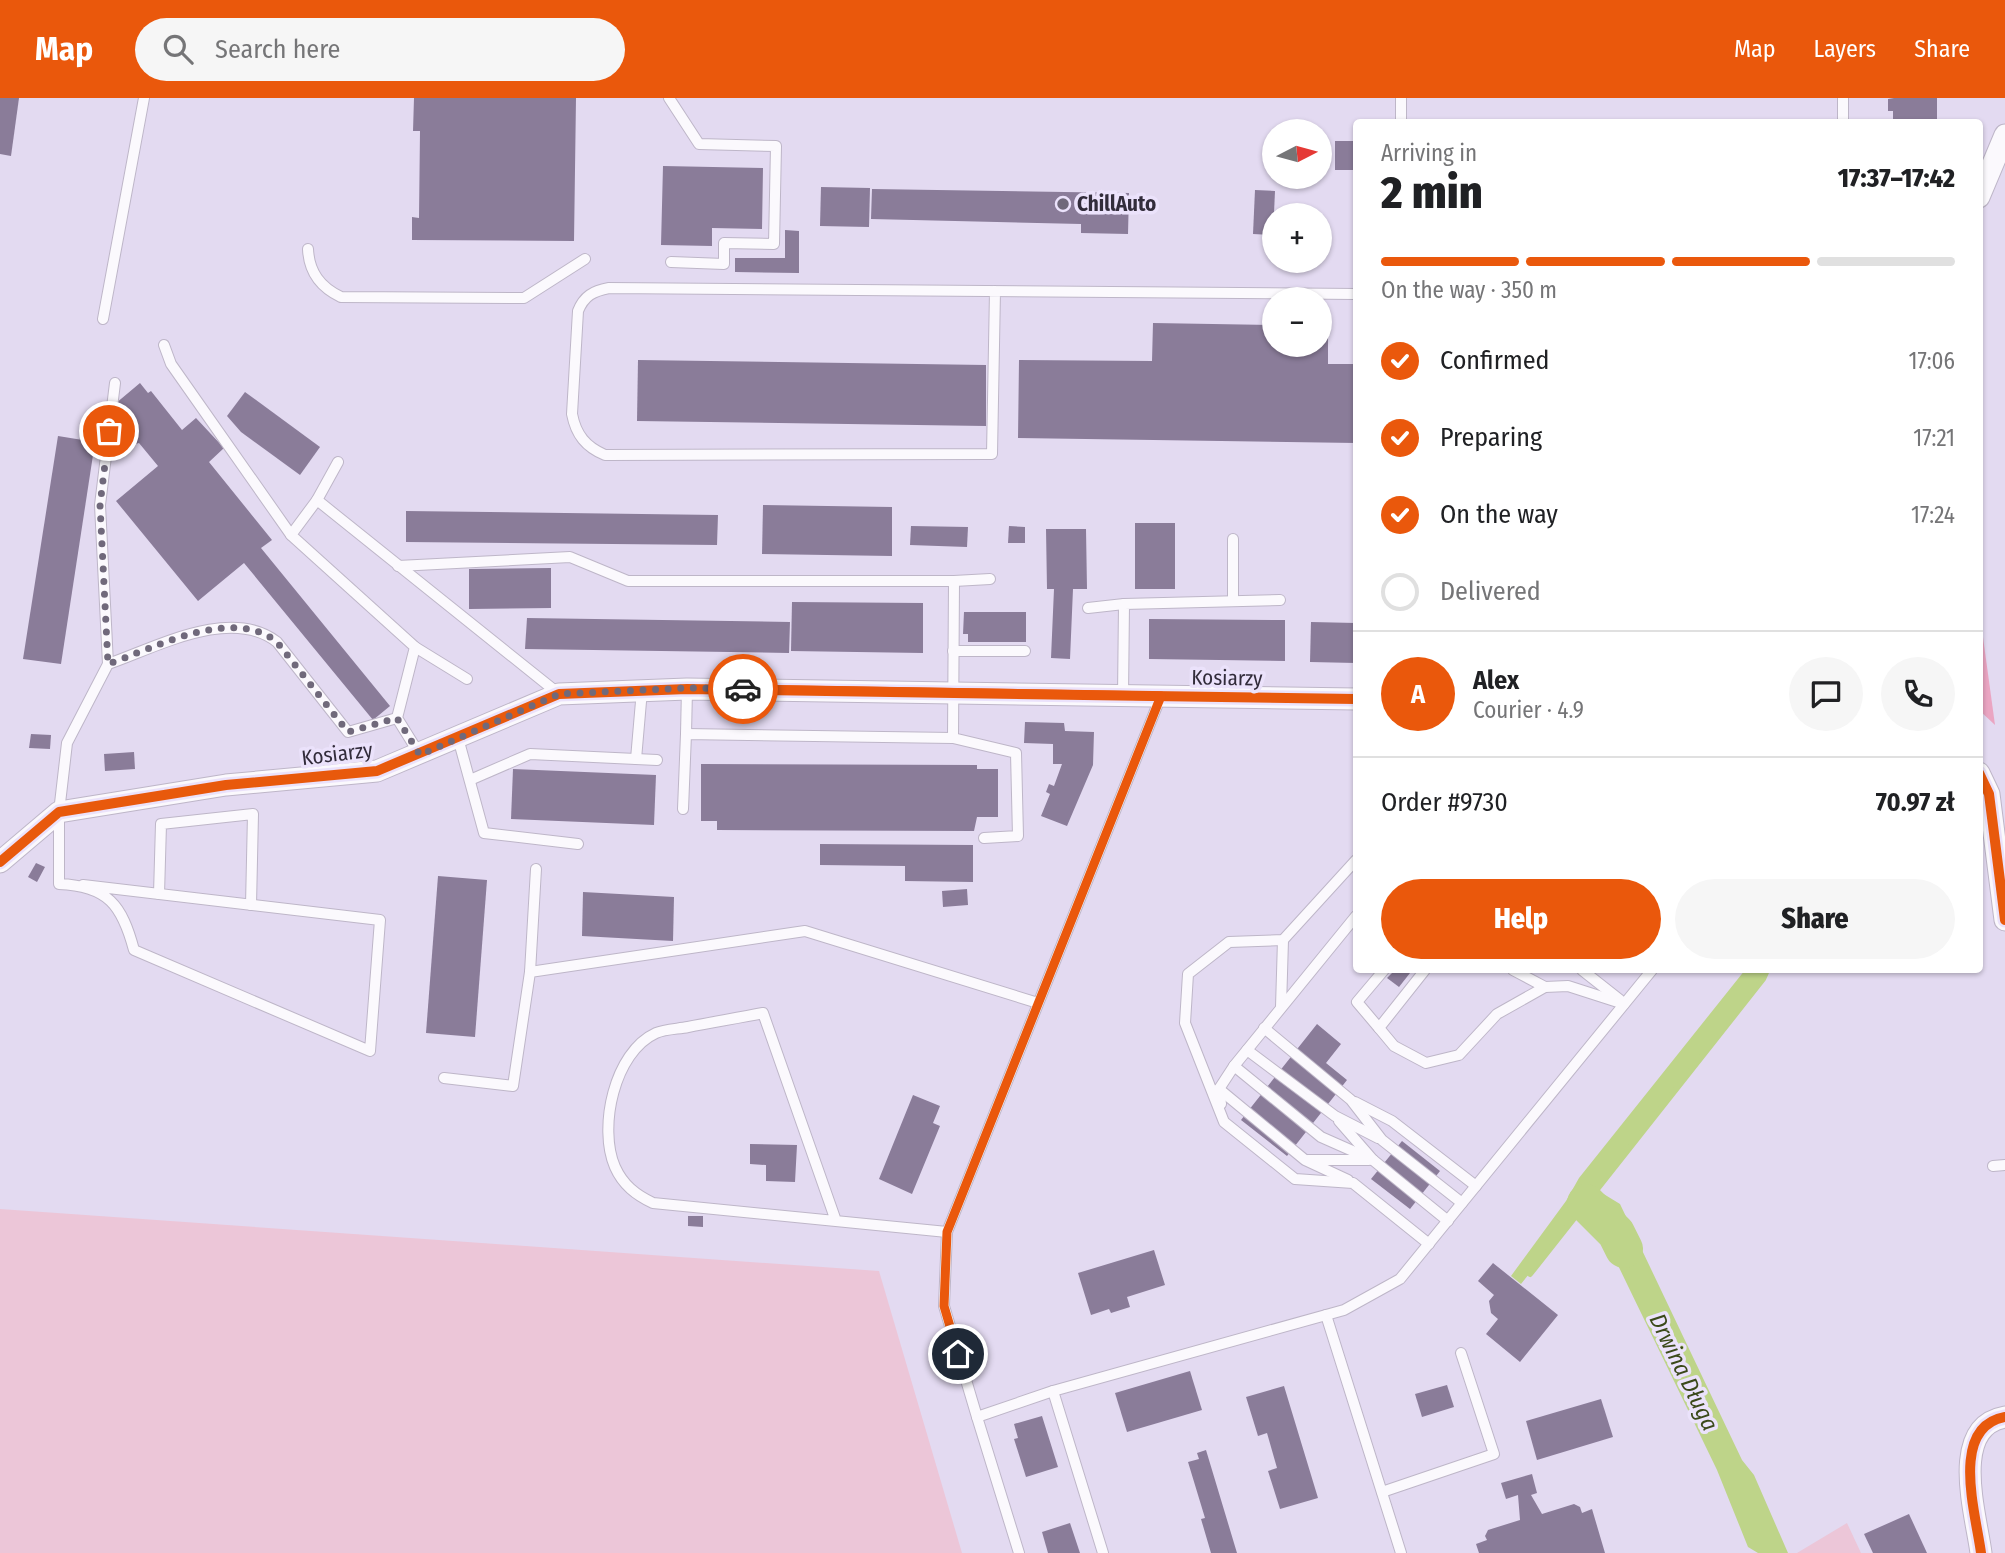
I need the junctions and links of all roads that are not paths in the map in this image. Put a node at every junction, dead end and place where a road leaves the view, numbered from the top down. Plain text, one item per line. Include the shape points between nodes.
1 (144, 98) edge
2 (669, 98) edge
3 (1401, 98) edge
4 (1843, 98) edge
5 (1401, 119) edge
6 (1843, 119) edge
7 (2005, 135) edge
8 (1983, 187) edge
9 (309, 249) dead end
10 (585, 259) dead end
11 (671, 262) dead end
12 (995, 291) junction
13 (1353, 294) edge
14 (103, 319) dead end
15 (164, 345) dead end
16 (114, 383) dead end
17 (338, 462) dead end
18 (317, 500) junction
19 (291, 534) junction
20 (1233, 539) dead end
21 (398, 566) junction
22 (990, 579) dead end
23 (954, 581) junction
24 (1280, 600) dead end
25 (1233, 601) junction
26 (1124, 604) junction
27 (1088, 608) dead end
28 (415, 647) junction
29 (953, 651) junction
30 (1026, 651) dead end
31 (108, 664) junction
32 (467, 679) dead end
33 (687, 688) junction
34 (642, 690) junction
35 (952, 693) junction
36 (559, 694) junction
37 (1123, 695) junction
38 (1161, 696) junction
39 (1353, 699) edge
40 (397, 718) junction
41 (686, 734) junction
42 (458, 738) junction
43 (953, 738) junction
44 (420, 755) junction
45 (636, 759) junction
46 (657, 760) dead end
47 (470, 780) junction
48 (1983, 781) edge
49 (683, 809) dead end
50 (59, 813) junction
51 (984, 838) dead end
52 (578, 844) dead end
53 (0, 862) edge
54 (1353, 863) edge
55 (536, 869) dead end
56 (83, 885) junction
57 (159, 894) junction
58 (251, 905) junction
59 (2005, 919) edge
60 (1353, 920) edge
61 (1283, 940) junction
62 (530, 972) junction
63 (1381, 973) edge
64 (1423, 973) edge
65 (1519, 973) edge
66 (1586, 973) edge
67 (1651, 973) edge
68 (1545, 987) junction
69 (1038, 1003) junction
70 (1625, 1004) junction
71 (1281, 1007) junction
72 (1264, 1028) junction
73 (1379, 1028) junction
74 (1247, 1050) junction
75 (1234, 1066) junction
76 (444, 1078) dead end
77 (1219, 1090) junction
78 (1351, 1100) junction
79 (1335, 1116) junction
80 (1224, 1122) junction
81 (1321, 1137) junction
82 (1382, 1140) junction
83 (1305, 1160) junction
84 (1336, 1160) junction
85 (1373, 1160) junction
86 (2005, 1165) edge
87 (1993, 1166) dead end
88 (1353, 1183) junction
89 (1476, 1186) junction
90 (1462, 1203) junction
91 (836, 1221) junction
92 (1448, 1221) junction
93 (947, 1232) junction
94 (1429, 1244) junction
95 (1326, 1315) junction
96 (1461, 1353) dead end
97 (1053, 1391) junction
98 (977, 1417) junction
99 (2005, 1417) edge
100 (1382, 1492) junction
101 (1019, 1553) edge
102 (1103, 1553) edge
103 (1401, 1553) edge
104 (1981, 1553) edge

1 - 14 lane
2 - 11 lane via 699,144 776,146 774,244 724,243 724,264
3 - 5 lane
4 - 6 lane
7 - 8 street
9 - 10 lane via 316,278 341,297 524,298
12 - 12 lane via 599,290 582,301 578,311 575,428 593,449 605,455 992,454
12 - 13 lane
15 - 19 lane via 172,364
16 - 31 lane via 100,505
17 - 18 lane
18 - 19 lane
18 - 21 lane
19 - 28 lane
20 - 25 lane
21 - 23 lane via 570,557 628,581
21 - 36 lane
22 - 23 lane
23 - 29 lane
24 - 25 lane
25 - 26 lane
26 - 27 lane
26 - 37 lane
28 - 32 lane
28 - 40 lane
29 - 30 lane
29 - 35 lane
31 - 40 lane via 211,628 247,627 277,642 348,732
31 - 50 lane via 67,743
33 - 34 street, Kosiarzy
33 - 35 street, Kosiarzy
33 - 41 lane
34 - 36 street, Kosiarzy
34 - 45 lane
35 - 37 street, Kosiarzy
35 - 43 lane
36 - 42 street, Kosiarzy
37 - 38 street, Kosiarzy
38 - 39 street, Kosiarzy
38 - 69 lane, Kosiarzy
40 - 44 lane
41 - 43 lane
41 - 49 lane
42 - 44 street, Kosiarzy
42 - 47 lane
43 - 51 lane via 1016,753 1018,836
44 - 50 street, Kosiarzy via 377,771 226,785
45 - 46 lane
45 - 47 lane via 530,754
47 - 52 lane via 484,834
48 - 59 street via 1989,794
50 - 53 street
50 - 56 lane via 60,884
54 - 61 lane
55 - 62 lane
56 - 57 lane
56 - 58 lane via 106,896 127,921 134,950 370,1051 380,920
57 - 58 lane
57 - 58 lane via 160,824 253,814
60 - 71 lane
61 - 71 lane
61 - 80 lane via 1229,942 1188,974 1185,1023
62 - 69 lane via 805,930
62 - 76 lane via 513,1086
63 - 73 lane via 1357,1002
64 - 73 lane
65 - 68 lane
66 - 70 lane
67 - 70 lane
68 - 70 lane via 1568,986
68 - 73 lane via 1497,1014 1459,1055 1426,1063 1394,1046
69 - 93 lane, Kosiarzy
70 - 89 lane
71 - 72 lane
72 - 74 lane
72 - 78 lane
74 - 75 lane
74 - 79 lane
75 - 77 lane
75 - 81 lane
77 - 80 lane
77 - 83 lane
78 - 82 lane
78 - 89 lane via 1392,1121
79 - 82 lane
79 - 85 lane
80 - 88 lane via 1295,1179
81 - 84 lane
81 - 85 lane
82 - 90 lane
83 - 84 lane
83 - 88 lane
84 - 85 lane
84 - 88 lane
85 - 92 lane
86 - 87 lane
88 - 94 lane
89 - 90 lane
90 - 92 lane
91 - 91 lane via 653,1203 637,1196 616,1168 610,1151 611,1095 629,1058 657,1033 763,1013
91 - 93 lane
92 - 94 lane
93 - 98 lane, Kosiarzy via 944,1306
94 - 95 lane via 1400,1279 1345,1310
95 - 97 lane
95 - 100 lane
96 - 100 lane via 1494,1454
97 - 98 lane
97 - 102 lane
98 - 101 lane, Kosiarzy
99 - 104 street via 1982,1427 1970,1457
100 - 103 lane

